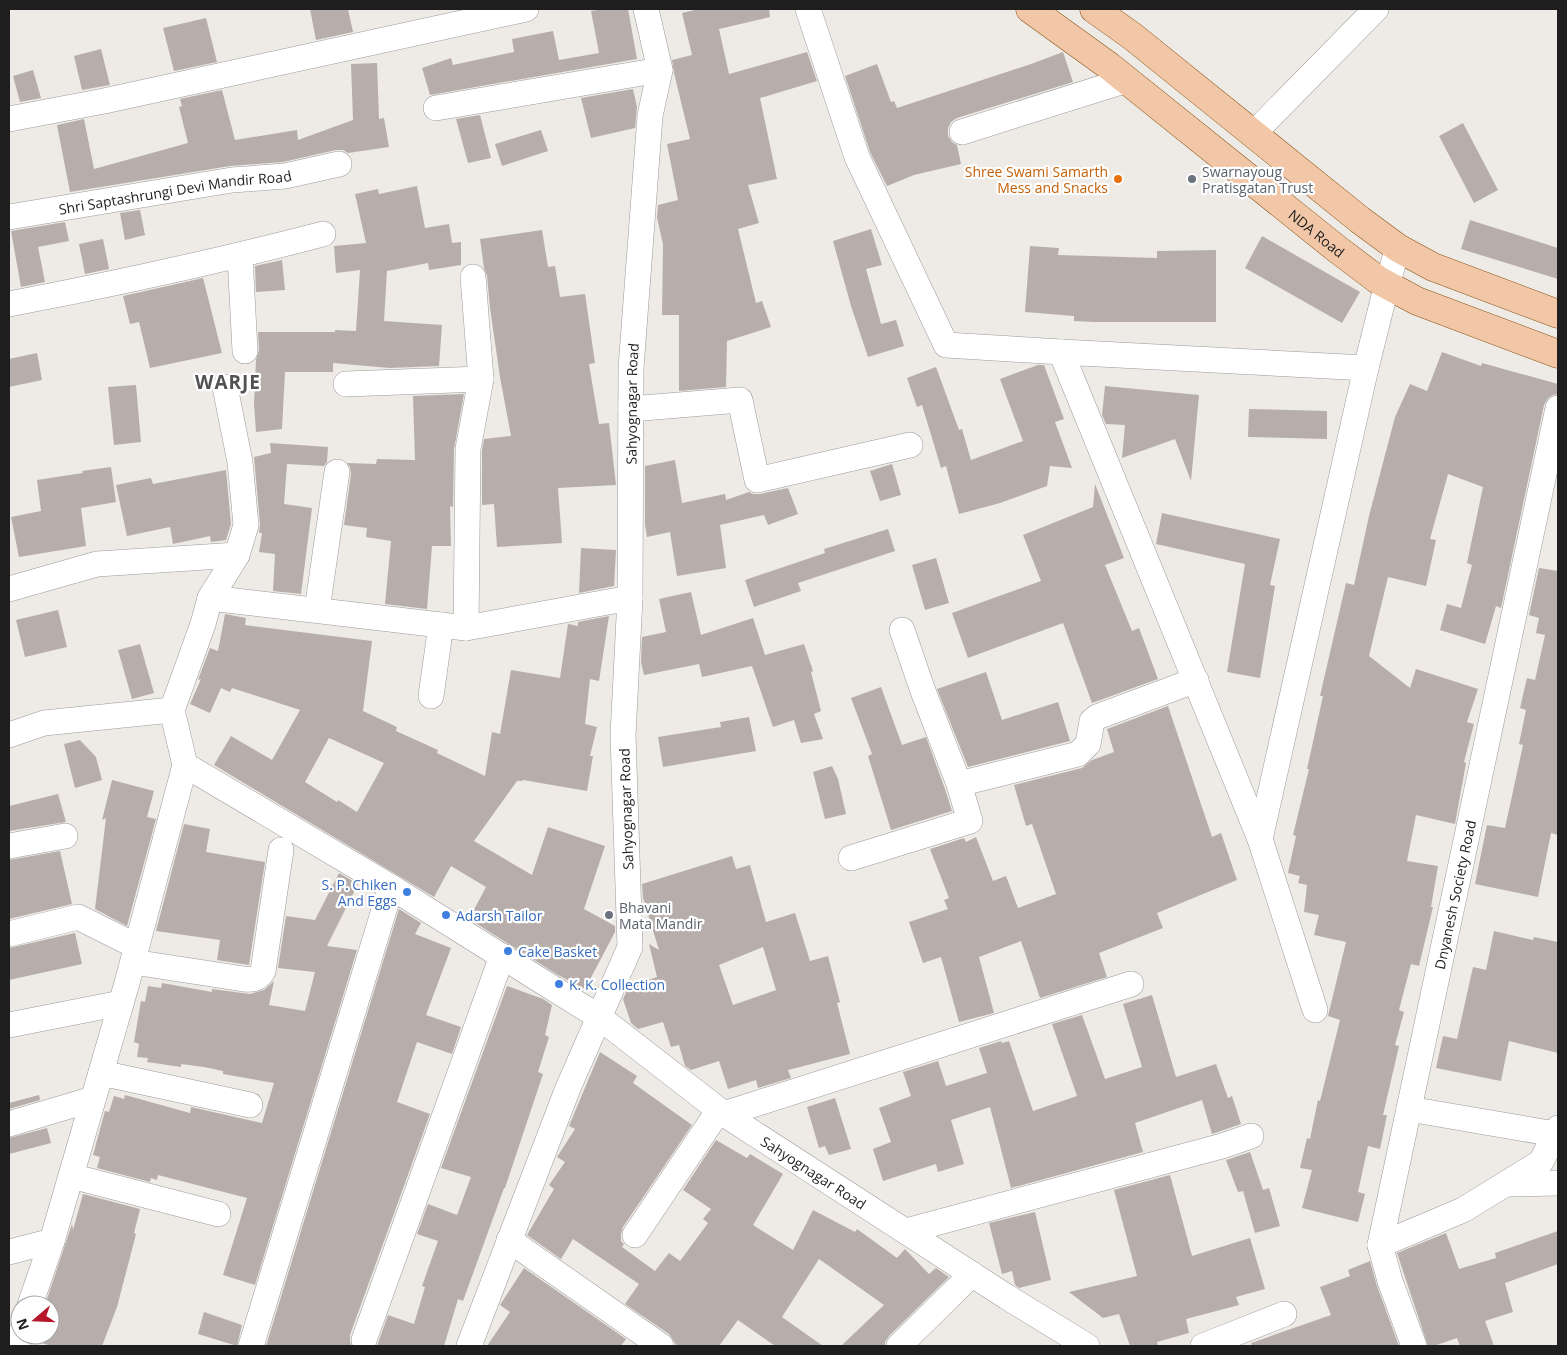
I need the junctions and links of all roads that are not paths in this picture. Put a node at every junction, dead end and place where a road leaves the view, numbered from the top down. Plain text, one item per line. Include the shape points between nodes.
1 (526, 9) edge
2 (646, 9) edge
3 (808, 9) edge
4 (1030, 9) edge
5 (1094, 9) edge
6 (1376, 9) edge
7 (660, 70) junction
8 (1127, 80) junction
9 (436, 108) dead end
10 (9, 119) edge
11 (962, 132) dead end
12 (1253, 134) junction
13 (339, 164) dead end
14 (9, 217) edge
15 (324, 234) dead end
16 (1398, 248) junction
17 (240, 256) junction
18 (473, 277) dead end
19 (1386, 284) junction
20 (9, 304) edge
21 (1558, 314) edge
22 (245, 351) dead end
23 (1061, 352) junction
24 (1558, 354) edge
25 (1366, 368) junction
26 (481, 379) junction
27 (346, 384) dead end
28 (225, 387) dead end
29 (1558, 408) edge
30 (631, 409) junction
31 (910, 446) dead end
32 (336, 472) dead end
33 (237, 555) junction
34 (9, 588) edge
35 (210, 598) junction
36 (630, 598) junction
37 (317, 610) junction
38 (441, 625) junction
39 (466, 628) junction
40 (902, 630) dead end
41 (1196, 680) junction
42 (431, 696) dead end
43 (172, 710) junction
44 (9, 735) edge
45 (185, 765) junction
46 (959, 784) junction
47 (65, 836) dead end
48 (1260, 839) junction
49 (9, 846) edge
50 (281, 850) dead end
51 (851, 858) dead end
52 (391, 887) junction
53 (9, 934) edge
54 (134, 954) junction
55 (502, 956) junction
56 (1131, 984) dead end
57 (121, 1003) junction
58 (1315, 1010) dead end
59 (599, 1017) junction
60 (9, 1025) edge
61 (101, 1073) junction
62 (93, 1099) junction
63 (250, 1105) dead end
64 (1409, 1109) junction
65 (721, 1112) junction
66 (9, 1124) edge
67 (1557, 1131) edge
68 (1251, 1136) dead end
69 (71, 1176) junction
70 (1558, 1182) edge
71 (1504, 1184) junction
72 (218, 1214) dead end
73 (906, 1231) junction
74 (635, 1235) dead end
75 (510, 1240) junction
76 (52, 1241) junction
77 (1380, 1245) junction
78 (9, 1252) edge
79 (972, 1274) junction
80 (33, 1295) edge
81 (1284, 1314) dead end
82 (364, 1340) dead end
83 (251, 1346) edge
84 (469, 1346) edge
85 (660, 1346) edge
86 (899, 1346) edge
87 (1087, 1346) edge
88 (1203, 1346) edge
89 (1414, 1346) edge

1 - 10 street
2 - 7 street, Sahyognagar Road
3 - 23 street via 857,158 946,344
4 - 8 main road, NDA Road
5 - 12 main road
6 - 12 street
7 - 9 street
7 - 30 street, Sahyognagar Road via 650,116 631,368
8 - 11 street
8 - 19 main road, NDA Road via 1337,249
12 - 16 main road
13 - 14 street, Shri Saptashrungi Devi Mandir Road via 285,176 232,180
15 - 17 street
16 - 19 street
16 - 21 main road via 1432,267
17 - 20 street
17 - 22 street
18 - 26 street
19 - 24 main road, NDA Road via 1417,301
19 - 25 street
23 - 25 street
23 - 41 street
25 - 48 street
26 - 27 street
26 - 39 street via 468,449
28 - 33 street via 240,462 246,525
29 - 64 street, Dnyanesh Society Road
30 - 31 street via 740,400 757,480
30 - 36 street, Sahyognagar Road
32 - 37 street
33 - 34 street via 97,564
33 - 35 street
35 - 37 street
35 - 43 street
36 - 39 street
36 - 59 street, Sahyognagar Road via 623,735 630,947
37 - 38 street
38 - 39 street
38 - 42 street
40 - 46 street
41 - 46 street via 1097,717 1092,721 1088,744 1078,754
41 - 48 street
43 - 44 street via 44,723
43 - 45 street
45 - 52 street
45 - 54 street
46 - 51 street via 970,821
47 - 49 street
48 - 58 street
50 - 54 street via 263,971 259,977 244,979
52 - 55 street
52 - 83 street
53 - 54 street via 78,917
54 - 57 street
55 - 59 street
55 - 82 street
56 - 65 street
57 - 60 street
57 - 61 street
59 - 65 street, Sahyognagar Road
59 - 75 street
61 - 62 street
61 - 63 street
62 - 66 street
62 - 69 street
64 - 67 street
64 - 77 street, Dnyanesh Society Road
65 - 73 street, Sahyognagar Road
65 - 74 street
67 - 71 street via 1542,1162
68 - 73 street
69 - 72 street
69 - 76 street
70 - 71 street
71 - 77 street via 1463,1210
73 - 79 street, Sahyognagar Road
75 - 84 street
75 - 85 street
76 - 78 street
76 - 80 street
77 - 89 street
79 - 86 street
79 - 87 street, Sahyognagar Road
81 - 88 street

